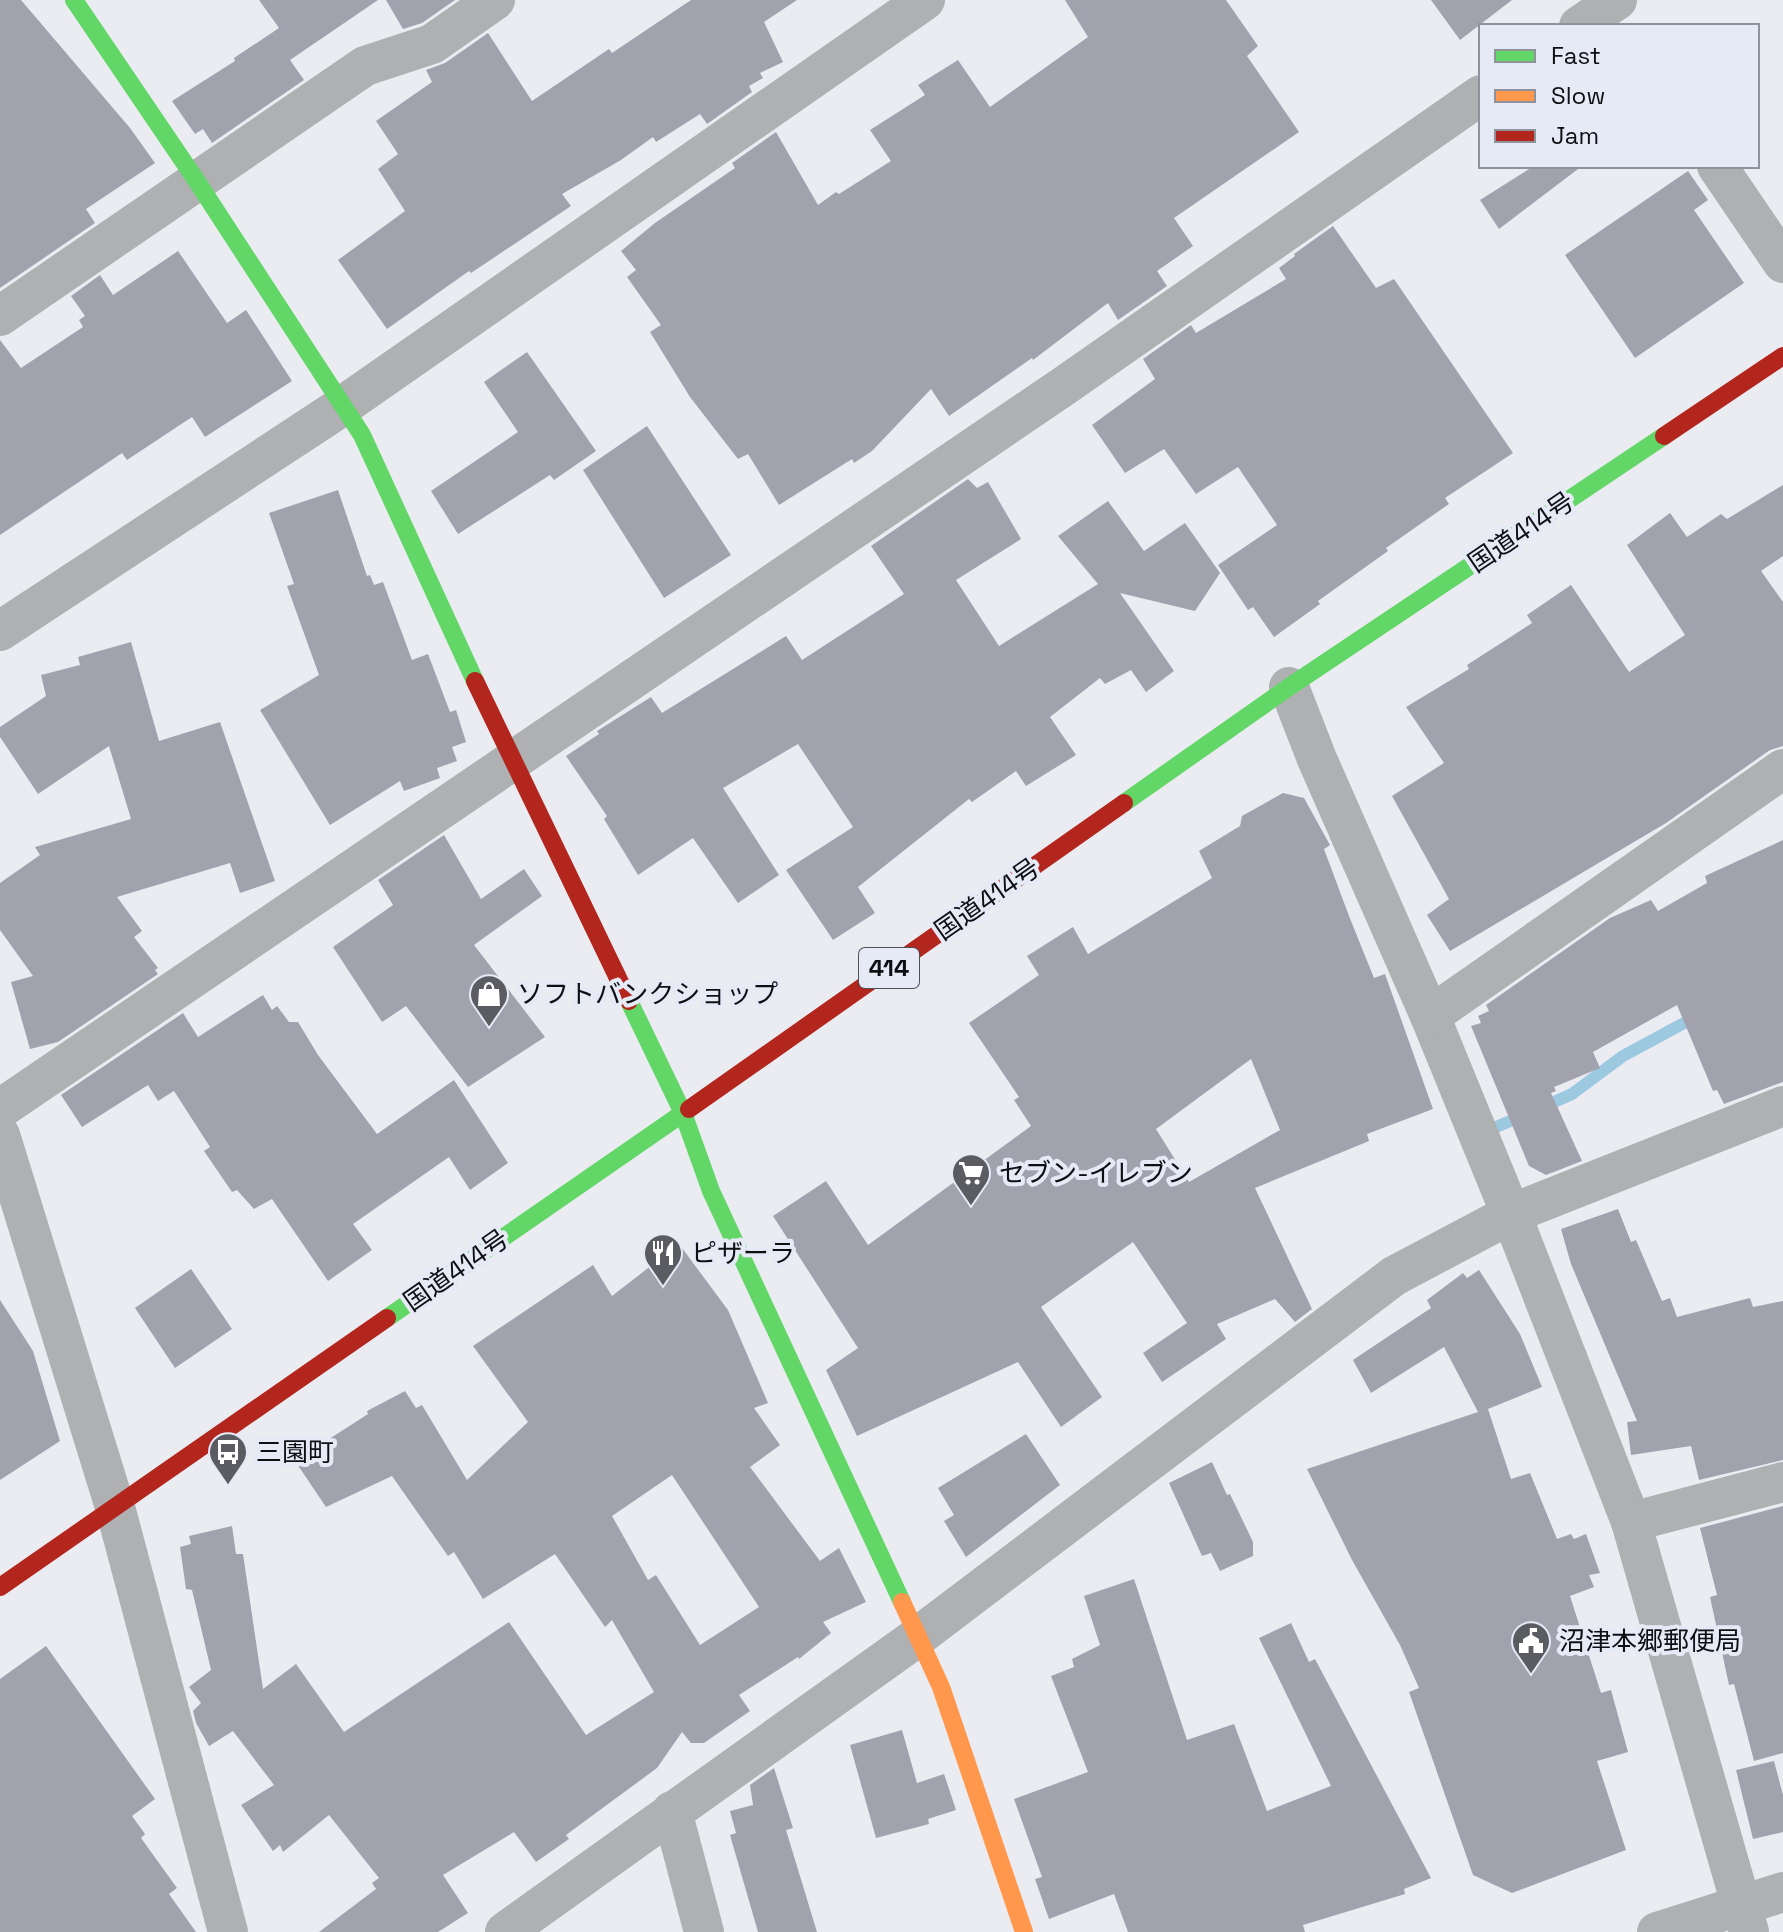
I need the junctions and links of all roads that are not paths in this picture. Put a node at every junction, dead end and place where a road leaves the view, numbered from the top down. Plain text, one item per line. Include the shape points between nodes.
1 (74, 0) edge
2 (495, 0) edge
3 (925, 0) edge
4 (1479, 96) edge
5 (1718, 168) edge
6 (196, 180) junction
7 (1783, 263) edge
8 (0, 316) edge
9 (1783, 356) edge
10 (344, 405) junction
11 (0, 631) edge
12 (1289, 687) junction
13 (512, 762) junction
14 (1783, 769) edge
15 (1430, 1016) junction
16 (1783, 1106) edge
17 (0, 1109) edge
18 (683, 1113) junction
19 (0, 1135) edge
20 (1511, 1214) junction
21 (1783, 1482) edge
22 (115, 1507) junction
23 (1631, 1522) junction
24 (0, 1587) edge
25 (916, 1638) junction
26 (672, 1811) junction
27 (1783, 1892) edge
28 (1745, 1919) edge
29 (228, 1932) edge
30 (505, 1932) edge
31 (704, 1932) edge
32 (1024, 1932) edge
33 (1657, 1932) edge

1 - 6 main road
2 - 6 street via 432,44 365,66
3 - 10 street
4 - 13 street
5 - 7 street
6 - 8 street
6 - 10 main road
9 - 12 main road, 国道414号 / 414
10 - 11 street
10 - 13 main road
12 - 15 street
12 - 18 main road, 国道414号 / 414
13 - 17 street
13 - 18 main road
14 - 15 street
15 - 20 street
16 - 20 street
18 - 22 main road, 国道414号 / 414
18 - 25 main road via 711,1191
19 - 22 street
20 - 23 street
20 - 25 street via 1394,1276
21 - 23 street
22 - 24 main road, 国道414号 / 414
22 - 29 street
23 - 28 street
25 - 26 street
25 - 32 main road via 941,1687
26 - 30 street
26 - 31 street
27 - 28 street
28 - 33 street

